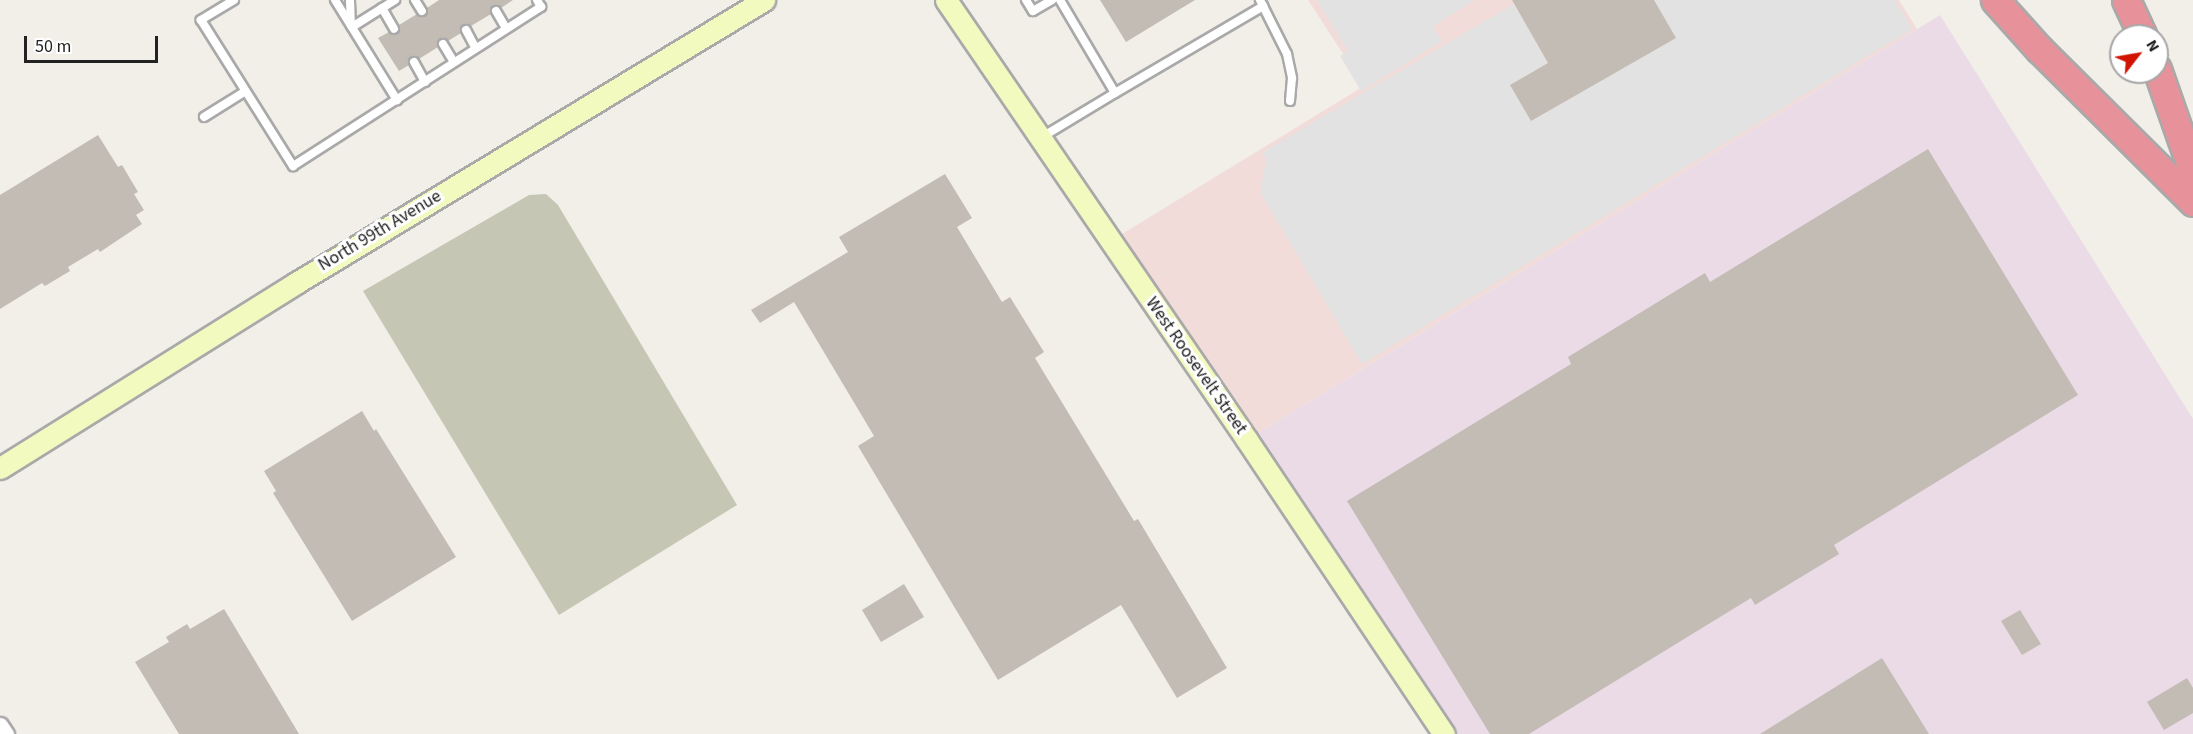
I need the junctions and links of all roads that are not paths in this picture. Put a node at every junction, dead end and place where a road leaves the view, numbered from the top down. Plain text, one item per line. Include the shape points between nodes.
1 (234, 0) edge
2 (335, 0) edge
3 (350, 0) edge
4 (395, 0) edge
5 (416, 0) edge
6 (537, 0) edge
7 (764, 0) edge
8 (946, 0) edge
9 (1026, 0) edge
10 (1052, 0) edge
11 (1060, 0) edge
12 (1995, 0) edge
13 (2126, 0) edge
14 (1262, 3) edge
15 (382, 8) junction
16 (422, 11) dead end
17 (496, 11) dead end
18 (2137, 24) edge
19 (352, 27) junction
20 (394, 28) dead end
21 (506, 28) junction
22 (466, 30) dead end
23 (443, 44) dead end
24 (476, 47) junction
25 (414, 62) dead end
26 (454, 62) junction
27 (425, 82) junction
28 (2163, 84) edge
29 (244, 92) junction
30 (1115, 93) junction
31 (397, 100) junction
32 (1290, 101) dead end
33 (204, 117) dead end
34 (1039, 138) junction
35 (2193, 172) edge
36 (2193, 202) edge
37 (0, 468) edge
38 (0, 725) edge
39 (6, 734) edge
40 (1444, 734) edge

1 - 29 lane via 201,20
2 - 19 lane
3 - 19 lane
4 - 15 lane
5 - 16 lane
6 - 21 lane via 542,7
7 - 37 main road, North 99th Avenue via 296,282
8 - 34 main road, West Roosevelt Street
9 - 10 lane via 1033,11
11 - 30 lane
12 - 36 highway
13 - 18 highway
14 - 30 lane
14 - 32 lane via 1287,54 1292,78
15 - 19 lane
15 - 20 lane
17 - 21 lane
19 - 31 lane
21 - 24 lane
22 - 24 lane
23 - 26 lane
24 - 26 lane
25 - 27 lane
26 - 27 lane
27 - 31 lane
28 - 35 highway
29 - 31 lane via 293,166
29 - 33 lane
30 - 34 lane
34 - 40 main road, West Roosevelt Street
38 - 39 street

